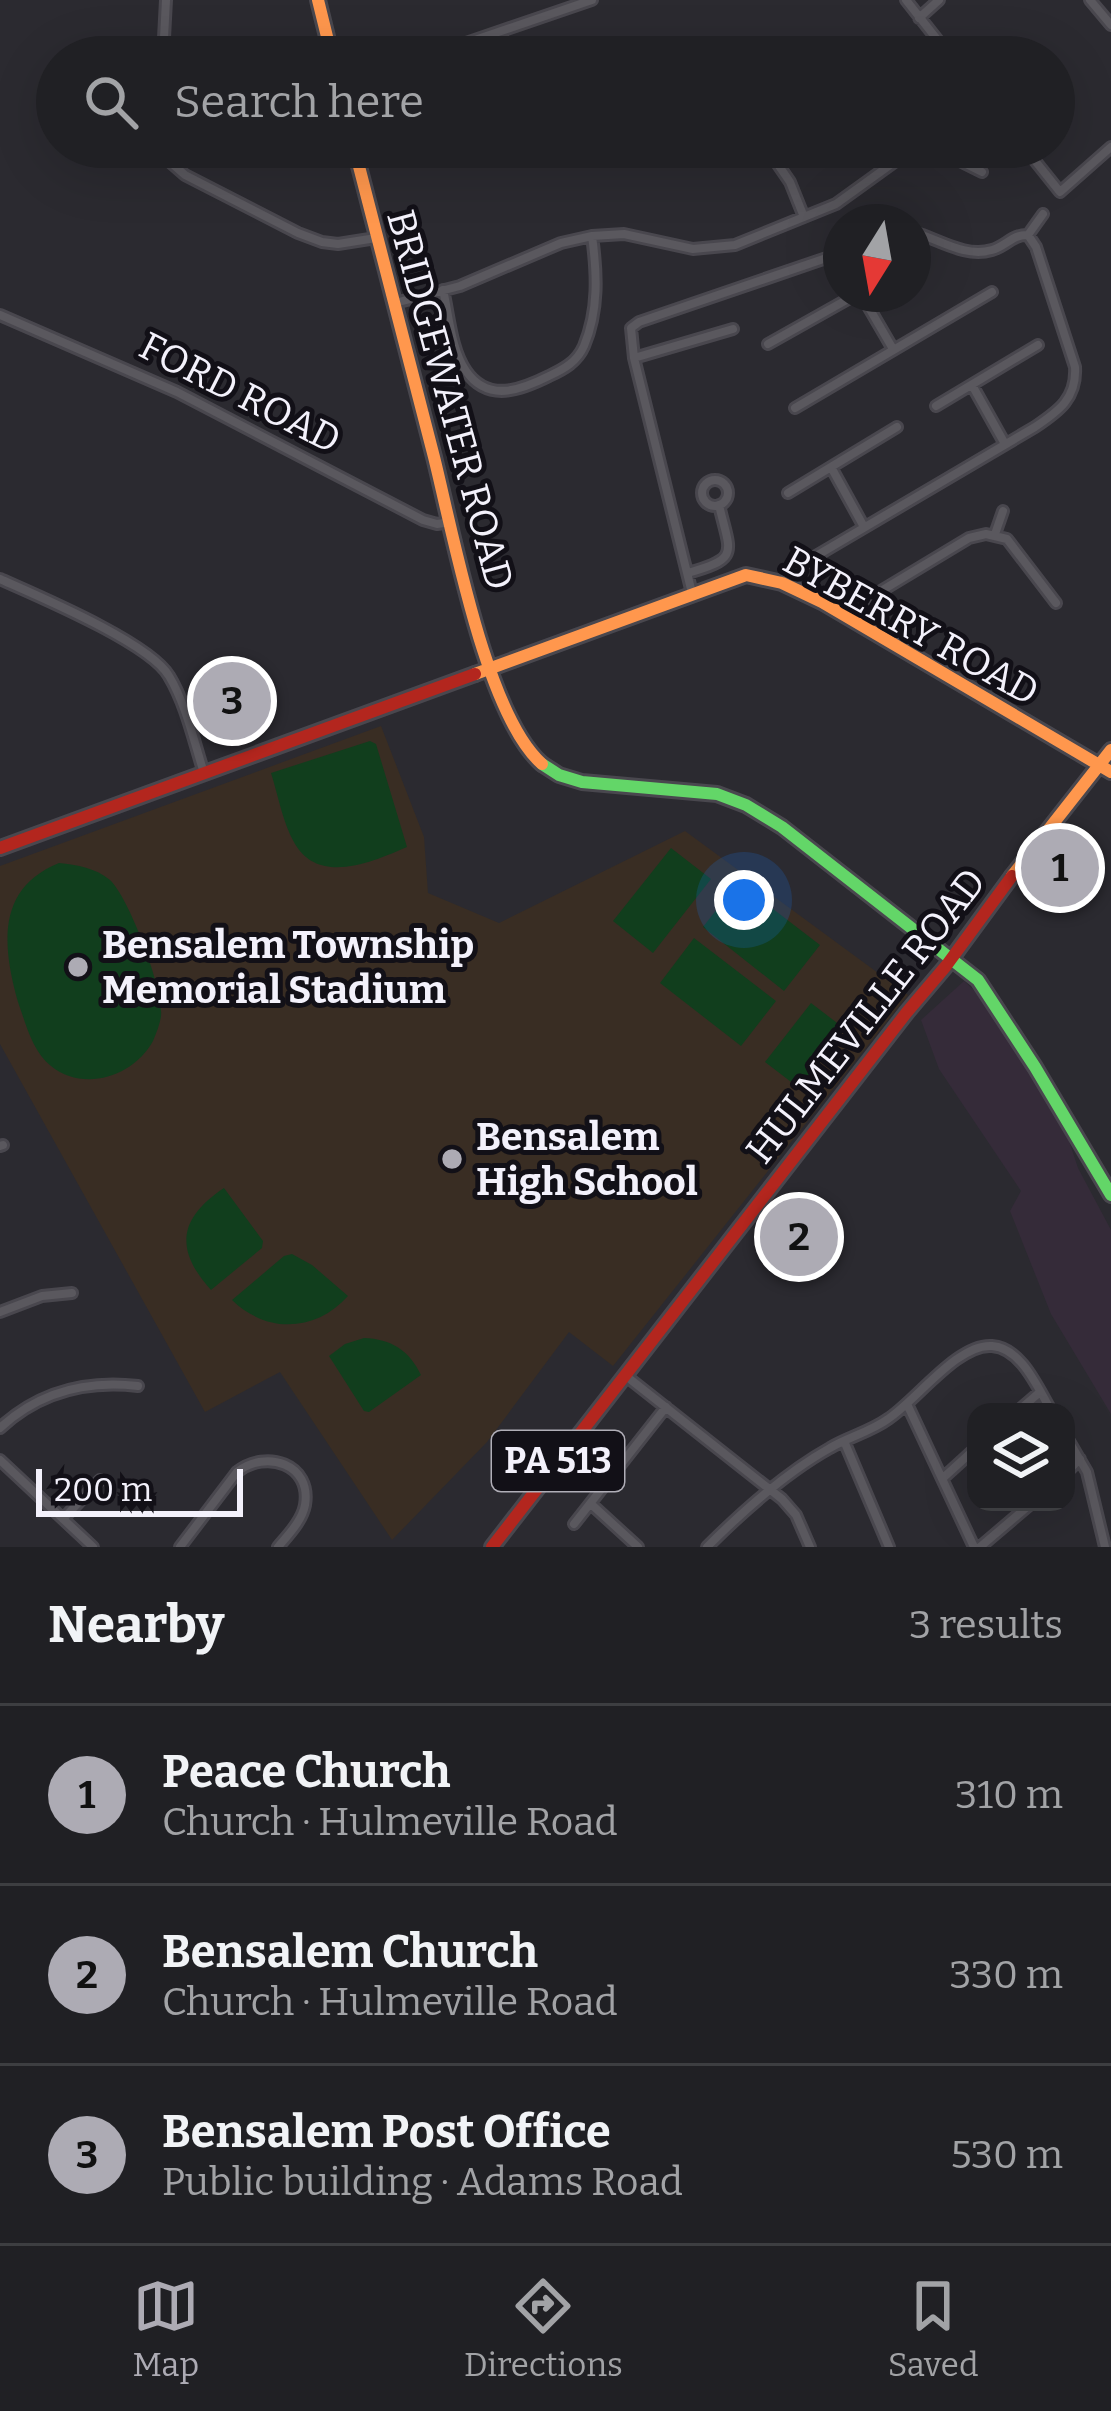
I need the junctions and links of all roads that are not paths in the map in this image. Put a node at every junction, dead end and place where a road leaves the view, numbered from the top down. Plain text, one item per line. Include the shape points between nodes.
1 (166, 0) edge
2 (318, 0) edge
3 (592, 0) edge
4 (906, 0) edge
5 (939, 0) edge
6 (1090, 0) edge
7 (919, 17) junction
8 (1111, 25) edge
9 (164, 36) edge
10 (327, 36) edge
11 (486, 36) edge
12 (934, 36) edge
13 (1111, 148) edge
14 (176, 168) edge
15 (359, 168) edge
16 (780, 168) edge
17 (886, 168) edge
18 (974, 168) edge
19 (1041, 168) edge
20 (982, 172) dead end
21 (1043, 214) dead end
22 (804, 217) junction
23 (1028, 235) junction
24 (592, 236) junction
25 (376, 238) junction
26 (931, 239) edge
27 (823, 261) edge
28 (443, 290) junction
29 (992, 292) dead end
30 (393, 303) junction
31 (826, 312) edge
32 (870, 312) edge
33 (0, 315) edge
34 (733, 329) dead end
35 (768, 344) dead end
36 (1038, 345) dead end
37 (893, 349) junction
38 (634, 358) junction
39 (972, 385) junction
40 (936, 406) dead end
41 (795, 409) dead end
42 (897, 428) dead end
43 (1006, 444) junction
44 (831, 466) junction
45 (788, 494) dead end
46 (719, 505) dead end
47 (1003, 511) dead end
48 (451, 523) junction
49 (864, 527) junction
50 (995, 534) junction
51 (690, 573) junction
52 (0, 579) edge
53 (779, 583) junction
54 (692, 593) junction
55 (1057, 603) dead end
56 (863, 627) junction
57 (491, 667) junction
58 (1111, 750) edge
59 (1106, 769) edge
60 (204, 773) junction
61 (0, 848) edge
62 (952, 958) junction
63 (1111, 1195) edge
64 (72, 1292) dead end
65 (0, 1312) edge
66 (625, 1375) junction
67 (138, 1386) dead end
68 (1040, 1392) junction
69 (1027, 1403) edge
70 (1047, 1403) edge
71 (908, 1405) junction
72 (666, 1407) junction
73 (0, 1428) edge
74 (844, 1441) junction
75 (1075, 1451) edge
76 (967, 1456) edge
77 (0, 1460) edge
78 (1080, 1460) junction
79 (1075, 1465) edge
80 (943, 1478) junction
81 (100, 1480) dead end
82 (772, 1490) junction
83 (591, 1504) junction
84 (1022, 1511) edge
85 (63, 1519) junction
86 (574, 1524) dead end
87 (93, 1547) edge
88 (179, 1547) edge
89 (278, 1547) edge
90 (492, 1547) edge
91 (638, 1547) edge
92 (707, 1547) edge
93 (810, 1547) edge
94 (890, 1547) edge
95 (977, 1547) edge
96 (1105, 1547) edge

1 - 9 street
2 - 10 main road
3 - 11 street
4 - 7 street
5 - 7 street
6 - 8 street
7 - 12 street
13 - 19 street via 1060,192
14 - 25 street via 311,238
15 - 25 main road, BRIDGEWATER ROAD
16 - 22 street
17 - 22 street
18 - 20 street
21 - 23 street
22 - 24 street via 707,250
23 - 26 street via 977,252
23 - 43 street via 1076,375 1062,408
24 - 28 street
24 - 28 street via 597,284 585,344 571,364 527,386 492,390 467,373
25 - 30 main road, BRIDGEWATER ROAD
27 - 38 street via 640,322 631,328
28 - 30 street
29 - 37 street
30 - 48 main road, BRIDGEWATER ROAD
31 - 35 street
32 - 37 street
33 - 48 street, FORD ROAD via 177,392 423,520
34 - 38 street
36 - 39 street
37 - 41 street
38 - 51 street
39 - 40 street
39 - 43 street
42 - 44 street
43 - 49 street
44 - 45 street
44 - 49 street
46 - 51 street via 727,558
47 - 50 street
48 - 57 main road, BRIDGEWATER ROAD
49 - 53 street
50 - 55 street
50 - 56 street via 968,538 881,591
51 - 54 street
52 - 60 street via 156,660 173,683
53 - 54 main road, BYBERRY ROAD via 746,575
53 - 56 main road, BYBERRY ROAD
54 - 57 main road, BYBERRY ROAD
56 - 59 main road, BYBERRY ROAD
57 - 60 main road, BYBERRY ROAD
57 - 62 main road, BRIDGEWATER ROAD via 524,746 547,769 575,781 710,793 748,806
58 - 59 main road, HULMEVILLE ROAD / PA 513
59 - 62 main road, HULMEVILLE ROAD / PA 513
60 - 61 main road, BYBERRY ROAD
62 - 63 main road, BRIDGEWATER ROAD via 1000,1011
62 - 66 main road, HULMEVILLE ROAD / PA 513
64 - 65 street
66 - 72 street
66 - 90 main road, HULMEVILLE ROAD / PA 513
67 - 73 street via 65,1390
68 - 69 street
68 - 70 street
68 - 71 street via 1010,1353 982,1346
71 - 74 street
71 - 80 street
72 - 82 street
72 - 83 street
74 - 82 street
74 - 94 street
75 - 78 street
76 - 80 street
77 - 85 street
78 - 79 street
78 - 96 street
80 - 95 street
81 - 85 street
82 - 92 street
82 - 93 street via 792,1508
83 - 86 street
83 - 91 street
84 - 95 street
85 - 87 street
88 - 89 street via 237,1472 263,1460 292,1469 305,1496 302,1516

